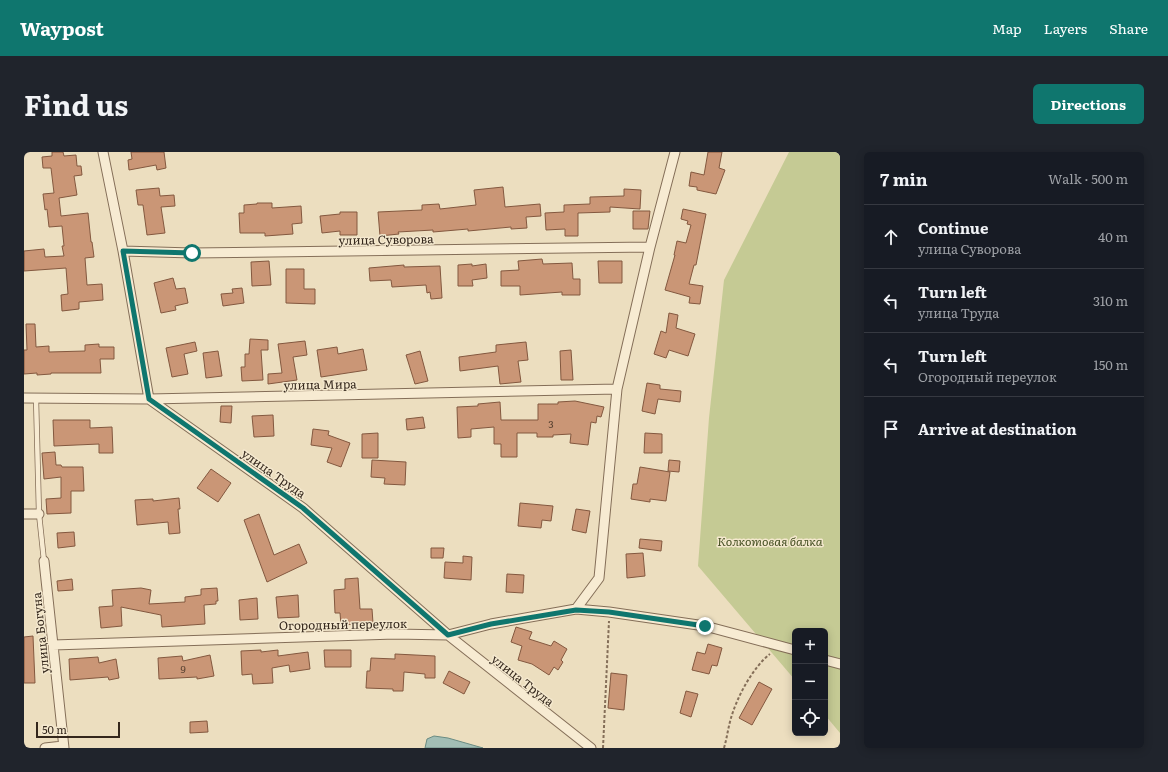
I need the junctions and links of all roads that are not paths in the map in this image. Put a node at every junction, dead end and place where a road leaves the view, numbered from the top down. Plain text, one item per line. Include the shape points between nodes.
1 (104, 152) edge
2 (675, 152) edge
3 (650, 247) junction
4 (123, 251) junction
5 (617, 389) junction
6 (24, 398) edge
7 (36, 398) junction
8 (149, 399) junction
9 (24, 514) edge
10 (39, 514) junction
11 (44, 561) joint
12 (576, 610) junction
13 (448, 635) junction
14 (53, 645) junction
15 (792, 649) edge
16 (828, 661) edge
17 (840, 664) edge
18 (64, 747) edge
19 (45, 748) edge
20 (591, 748) edge

1 - 4 street
2 - 3 street
3 - 4 street, улица Суворова via 192,253
3 - 5 street
4 - 8 street
5 - 8 street, улица Мира
5 - 12 street via 599,578
6 - 7 street, улица Мира
7 - 8 street, улица Мира
7 - 10 lane, улица Богуна
8 - 13 street, улица Труда via 303,508
9 - 10 street
10 - 11 lane, улица Богуна
11 - 14 street, улица Богуна
12 - 13 street, Огородный переулок via 491,624
12 - 15 street, Огородный переулок via 609,612 705,626
13 - 14 street, Огородный переулок via 395,634
13 - 20 street, улица Труда
14 - 18 street, улица Богуна
16 - 17 street
18 - 19 street, улица Богуна

